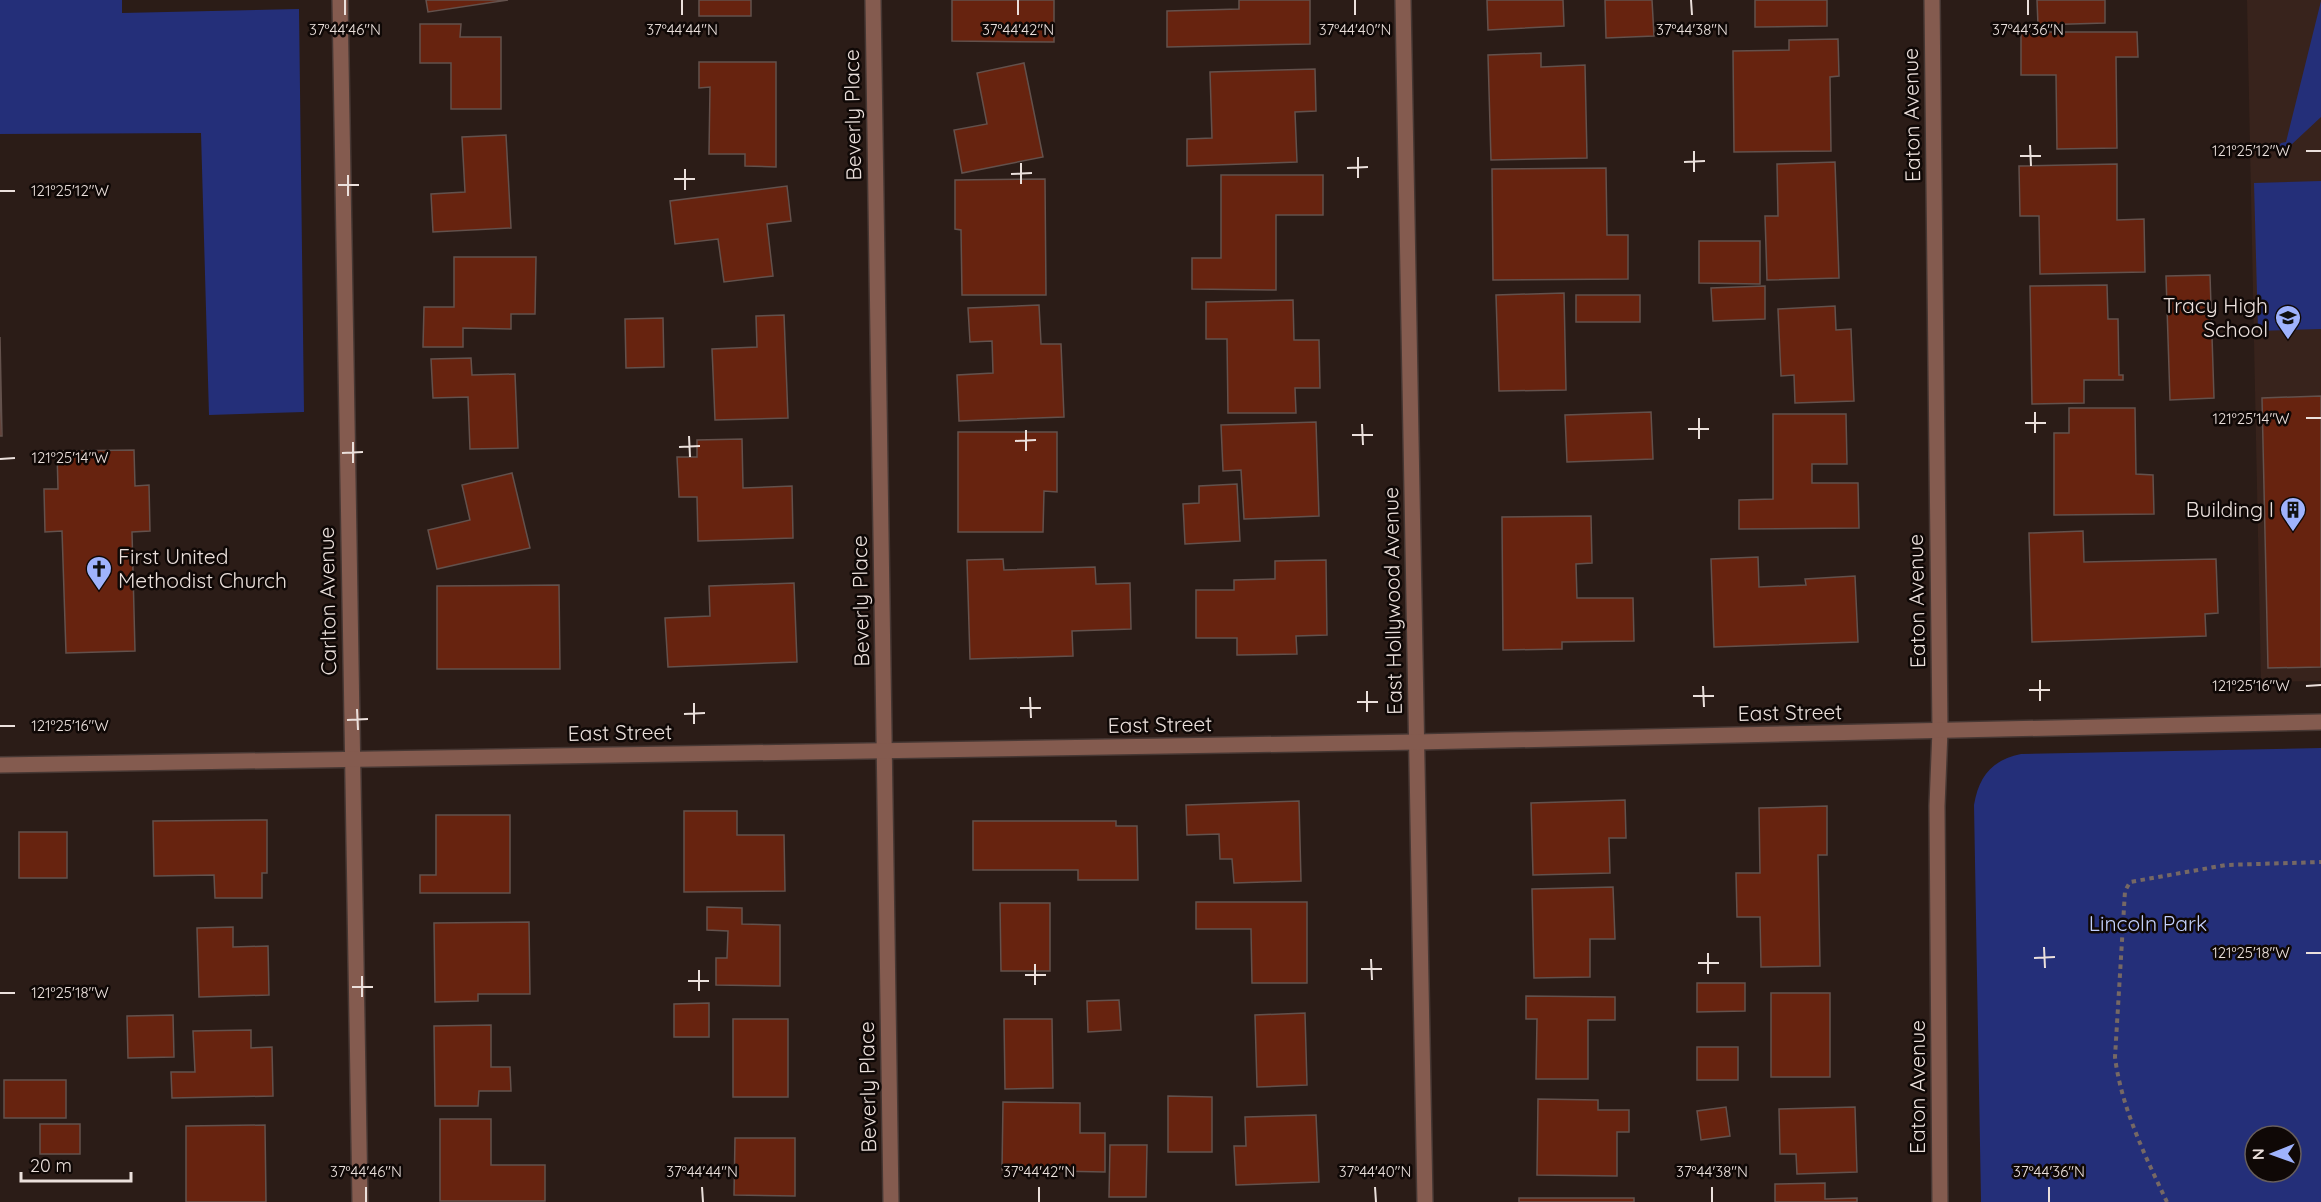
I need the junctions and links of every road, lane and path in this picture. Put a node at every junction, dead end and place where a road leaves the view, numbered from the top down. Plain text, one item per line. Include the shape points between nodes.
1 (340, 0) edge
2 (873, 0) edge
3 (1403, 0) edge
4 (1932, 0) edge
5 (2321, 722) edge
6 (1940, 730) junction
7 (1417, 742) junction
8 (884, 750) junction
9 (352, 758) junction
10 (0, 765) edge
11 (2321, 862) edge
12 (360, 1202) edge
13 (891, 1202) edge
14 (1425, 1202) edge
15 (1940, 1202) edge
16 (2167, 1202) edge

1 - 9 street, Carlton Avenue
2 - 8 street, Beverly Place
3 - 7 street, East Hollywood Avenue
4 - 6 street, Eaton Avenue
5 - 6 street, East Street
6 - 7 street, East Street
6 - 15 street, Eaton Avenue
7 - 8 street, East Street
7 - 14 street, East Hollywood Avenue
8 - 9 street, East Street
8 - 13 street, Beverly Place
9 - 10 street, East Street
9 - 12 street, Carlton Avenue
11 - 16 path via 2226,865 2130,882 2126,891 2117,1075

